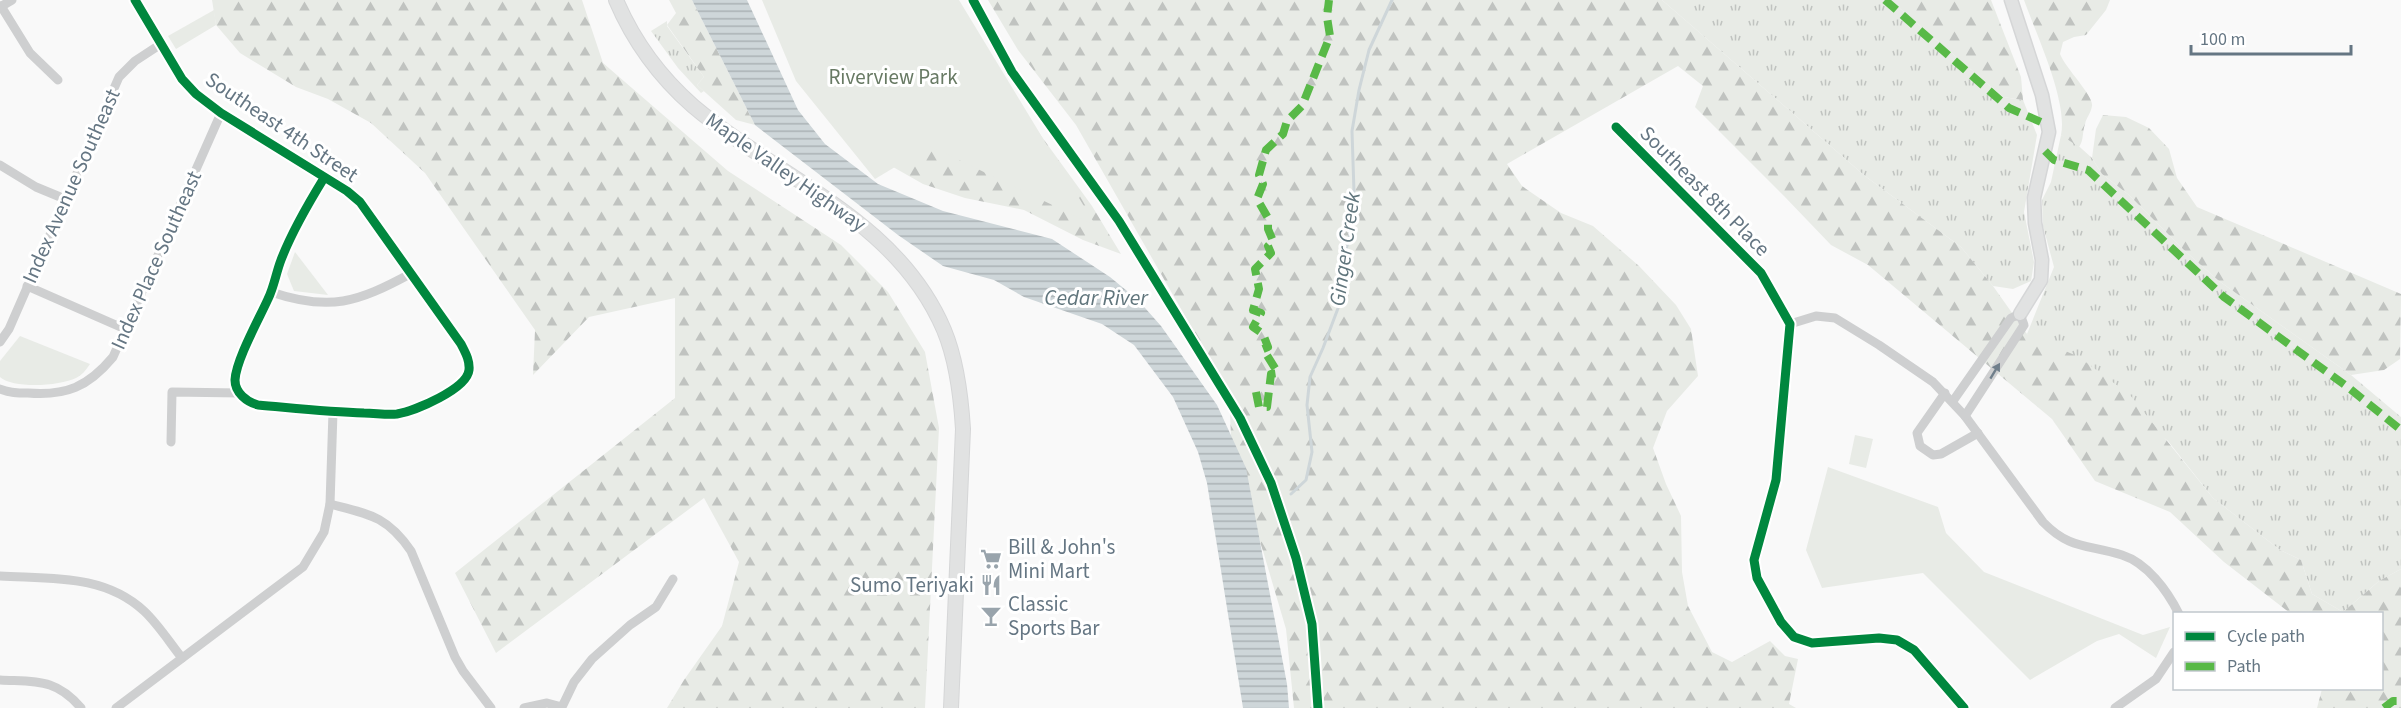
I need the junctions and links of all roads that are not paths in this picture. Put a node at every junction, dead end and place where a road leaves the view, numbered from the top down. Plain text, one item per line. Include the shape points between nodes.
1 (12, 0) edge
2 (135, 0) edge
3 (616, 0) edge
4 (2011, 0) edge
5 (1, 7) edge
6 (161, 44) junction
7 (58, 80) dead end
8 (221, 113) junction
9 (1616, 127) dead end
10 (0, 165) edge
11 (324, 178) junction
12 (65, 200) junction
13 (410, 274) junction
14 (27, 286) junction
15 (272, 292) junction
16 (2020, 314) junction
17 (1790, 324) junction
18 (125, 329) junction
19 (0, 342) edge
20 (0, 389) edge
21 (240, 393) junction
22 (1945, 393) junction
23 (1953, 401) junction
24 (333, 412) junction
25 (1965, 416) junction
26 (1978, 433) junction
27 (171, 442) dead end
28 (330, 504) junction
29 (0, 576) edge
30 (673, 579) dead end
31 (2177, 612) edge
32 (2173, 655) edge
33 (182, 658) junction
34 (0, 680) edge
35 (562, 707) edge
36 (81, 708) edge
37 (116, 708) edge
38 (491, 708) edge
39 (524, 708) edge
40 (951, 708) edge
41 (1964, 708) edge
42 (2115, 708) edge

1 - 5 street
2 - 6 street, Southeast 4th Street
3 - 40 main road, Maple Valley Highway via 635,38 672,86 720,126 866,227 910,274 944,330 958,382 963,429
4 - 16 street via 2042,95 2049,132 2034,198 2041,280
5 - 7 street via 30,53
6 - 8 street, Southeast 4th Street via 182,79
6 - 12 street, Index Avenue Southeast via 119,77
8 - 11 street, Southeast 4th Street
8 - 18 street, Index Place Southeast
9 - 17 street, Southeast 8th Place via 1761,273
10 - 12 street
11 - 13 street, Southeast 4th Street via 360,202
11 - 15 street via 293,233
12 - 14 street, Index Avenue Southeast
13 - 15 street via 376,292 345,302 318,303
13 - 24 street, Southeast 4th Street via 461,344 468,358 469,371 464,382 414,409 396,414
14 - 18 street
14 - 19 street, Index Avenue Southeast
15 - 21 street via 237,367 234,383
16 - 23 street via 2011,318
25 -> 16 street via 2024,325
17 - 22 street via 1816,316 1835,318
17 - 41 street via 1776,480 1754,560 1756,578 1780,622 1794,637 1812,643 1897,640 1914,650
18 - 20 street, Index Place Southeast via 113,357 86,383 51,395
21 - 24 street via 247,402 258,405
21 - 27 street via 172,392
22 - 23 street
22 - 26 street via 1917,433 1920,446 1933,455 1941,454
23 - 25 street
24 - 28 street
25 - 26 street
26 - 31 street via 2057,537 2123,555 2140,564 2160,584
28 - 33 street via 324,532 303,567
28 - 38 street via 370,514 391,525 402,537 455,657
29 - 33 street via 103,585 145,612
30 - 35 street via 656,607 592,659 574,682
32 - 42 street via 2157,680
33 - 37 street
34 - 36 street via 49,682 64,690
35 - 39 street via 547,703

